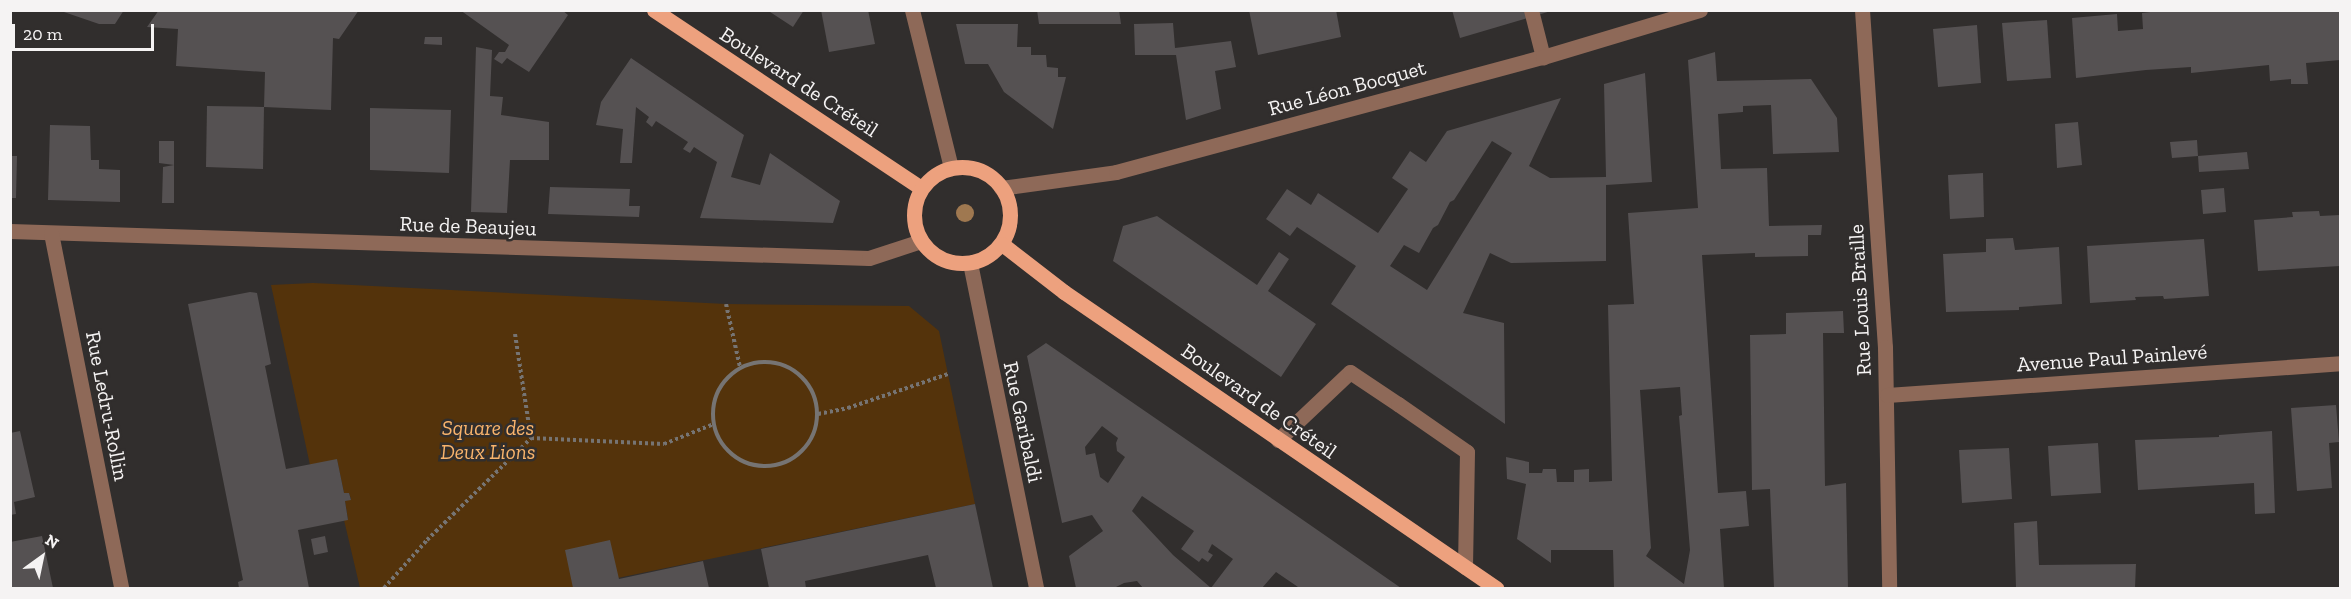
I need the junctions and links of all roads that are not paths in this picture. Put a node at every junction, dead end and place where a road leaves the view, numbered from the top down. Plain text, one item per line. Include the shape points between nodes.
1 (654, 10) edge
2 (912, 10) edge
3 (1531, 10) edge
4 (1700, 10) edge
5 (1862, 10) edge
6 (1543, 57) junction
7 (951, 168) junction
8 (1001, 188) junction
9 (921, 189) junction
10 (10, 231) edge
11 (51, 232) junction
12 (921, 241) junction
13 (1002, 244) junction
14 (970, 263) junction
15 (2340, 363) edge
16 (1887, 395) junction
17 (1278, 440) junction
18 (1465, 567) junction
19 (121, 588) edge
20 (1036, 588) edge
21 (1496, 588) edge
22 (1889, 588) edge

1 - 9 main road, Boulevard de Créteil
2 - 7 street
3 - 6 street
4 - 6 street, Rue Léon Bocquet
5 - 16 street, Rue Louis Braille
6 - 8 street, Rue Léon Bocquet via 1116,172
7 - 8 main road via 974,168 994,178
7 - 9 main road via 934,175
8 - 13 main road via 1011,213
9 - 12 main road via 914,215
10 - 11 street, Rue de Beaujeu
11 - 12 street, Rue de Beaujeu via 869,258
11 - 19 street, Rue Ledru-Rollin
12 - 14 main road via 942,260
13 - 14 main road via 988,256
13 - 17 main road, Boulevard de Créteil via 1064,292
14 - 20 street, Rue Garibaldi
15 - 16 street, Avenue Paul Painlevé
16 - 22 street, Rue Louis Braille
17 - 18 main road, Boulevard de Créteil
17 - 18 street via 1350,372 1398,404 1467,452
18 - 21 main road, Boulevard de Créteil

